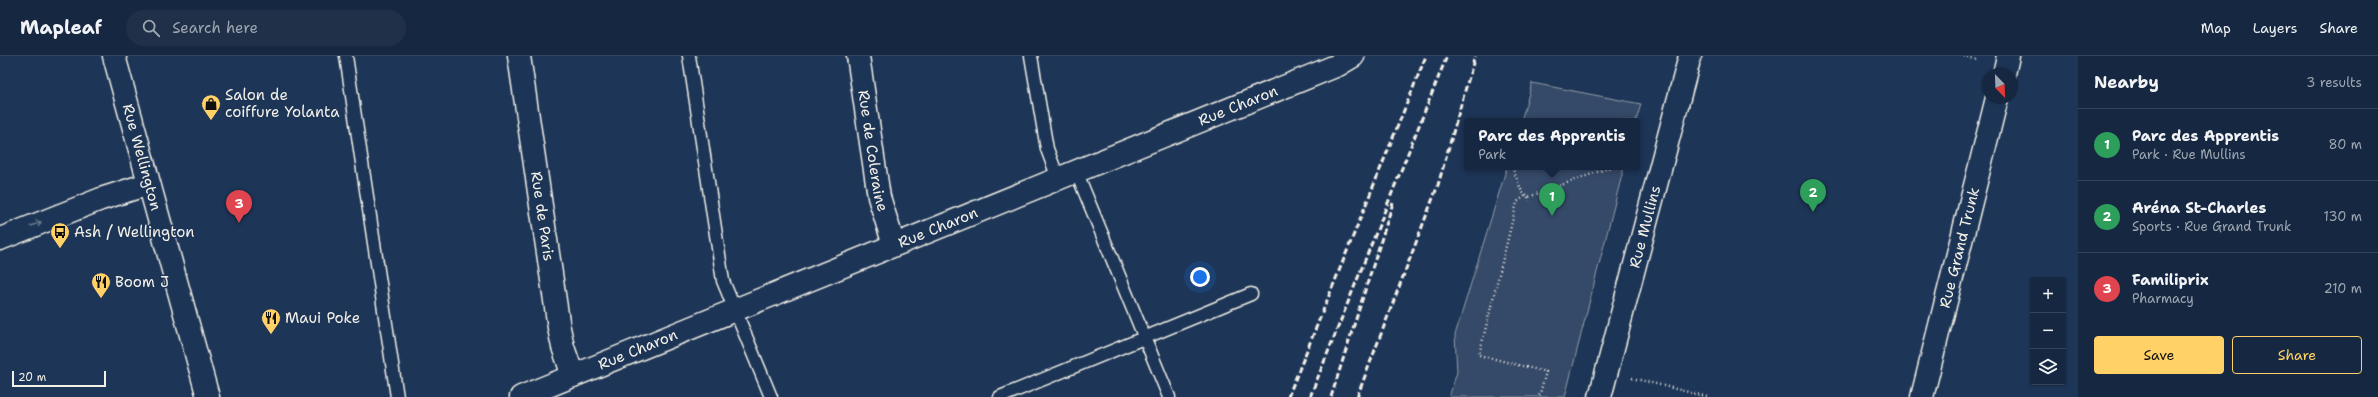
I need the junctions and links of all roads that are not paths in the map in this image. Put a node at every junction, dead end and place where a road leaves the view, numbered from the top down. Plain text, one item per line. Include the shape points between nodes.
1 (114, 56) edge
2 (346, 56) edge
3 (519, 56) edge
4 (688, 56) edge
5 (858, 56) edge
6 (1031, 56) edge
7 (1353, 56) edge
8 (1690, 56) edge
9 (2008, 56) edge
10 (2005, 68) edge
11 (1996, 104) edge
12 (1067, 175) junction
13 (148, 184) junction
14 (0, 239) edge
15 (894, 245) junction
16 (1251, 294) dead end
17 (734, 310) junction
18 (1145, 337) junction
19 (573, 376) junction
20 (208, 397) edge
21 (397, 397) edge
22 (521, 397) edge
23 (771, 397) edge
24 (1000, 397) edge
25 (1169, 397) edge
26 (1600, 397) edge
27 (1922, 397) edge

1 - 13 street, Rue Wellington
2 - 21 lane
3 - 19 street, Rue de Paris via 559,328
4 - 17 lane via 722,272
5 - 15 street, Rue de Coleraine via 879,197
6 - 12 lane via 1047,149
7 - 12 street, Rue Charon via 1338,65
8 - 26 street, Rue Mullins
9 - 10 street
11 - 27 street, Rue Grand Trunk
12 - 15 street, Rue Charon
12 - 18 lane
14 -> 13 street via 101,198
13 - 20 street, Rue Wellington
15 - 17 street, Rue Charon
16 - 18 lane
17 - 19 street, Rue Charon
17 - 23 lane
18 - 24 lane
18 - 25 lane
19 - 22 street, Rue Charon

